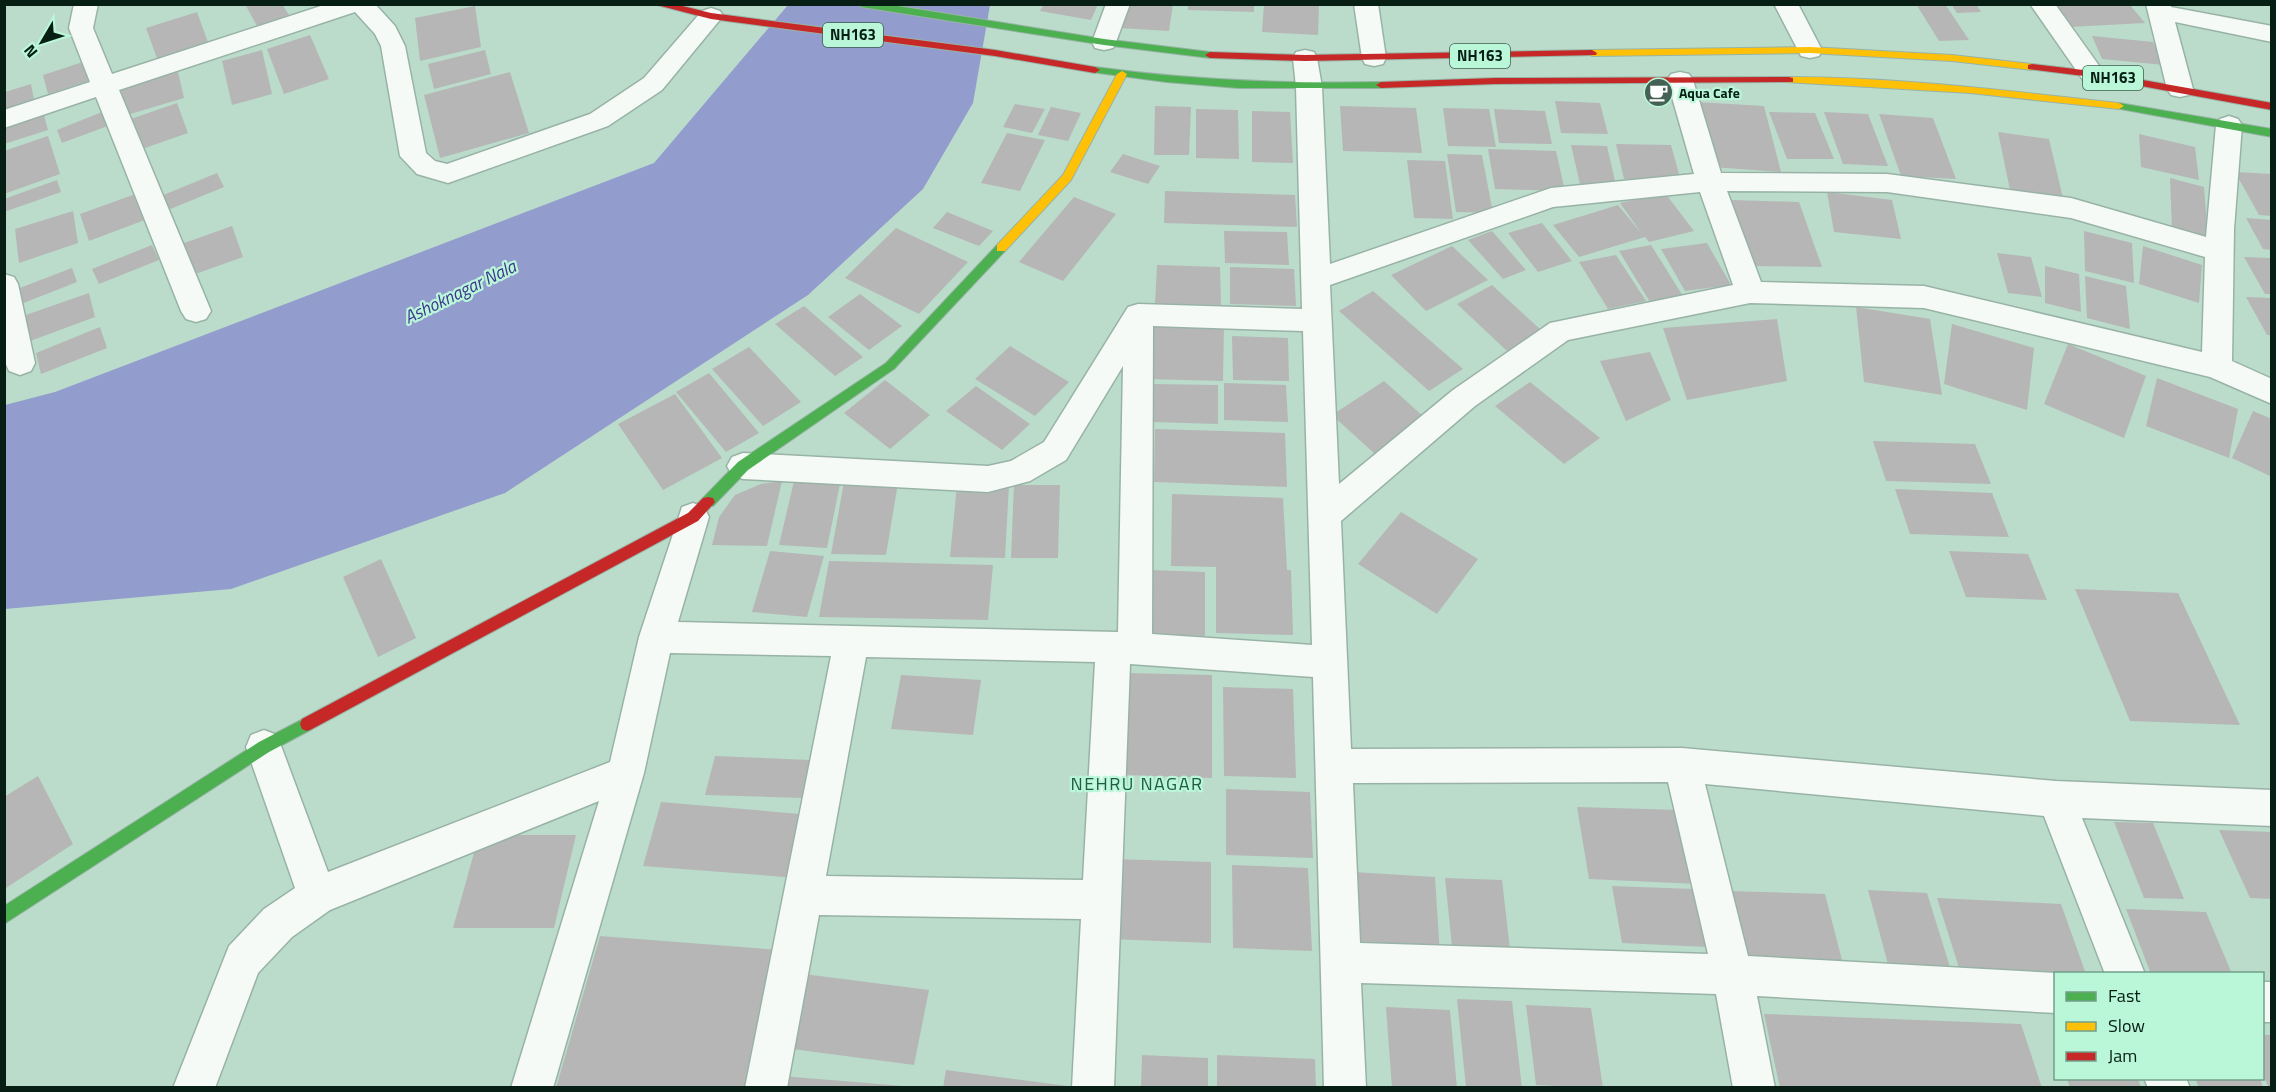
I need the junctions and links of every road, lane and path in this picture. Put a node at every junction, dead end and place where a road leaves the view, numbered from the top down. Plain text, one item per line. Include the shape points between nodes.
1 (86, 4) edge
2 (353, 4) edge
3 (361, 4) edge
4 (658, 4) edge
5 (862, 4) edge
6 (1118, 4) edge
7 (1366, 4) edge
8 (1786, 4) edge
9 (2042, 4) edge
10 (2159, 8) edge
11 (711, 16) junction
12 (2271, 34) edge
13 (1104, 42) junction
14 (1810, 50) junction
15 (1374, 58) junction
16 (1307, 73) junction
17 (1122, 74) junction
18 (2092, 74) junction
19 (1680, 80) junction
20 (104, 86) junction
21 (2180, 89) junction
22 (2271, 107) edge
23 (4, 119) edge
24 (2229, 125) junction
25 (2271, 134) edge
26 (1710, 182) junction
27 (2219, 250) junction
28 (1317, 279) junction
29 (4, 284) edge
30 (1750, 292) junction
31 (196, 311) dead end
32 (1138, 315) junction
33 (1317, 320) junction
34 (20, 363) dead end
35 (2217, 367) junction
36 (2271, 392) edge
37 (742, 466) junction
38 (1324, 516) junction
39 (693, 517) junction
40 (656, 637) junction
41 (852, 640) junction
42 (1124, 647) junction
43 (1329, 662) junction
44 (264, 747) junction
45 (1682, 765) junction
46 (1334, 766) junction
47 (626, 773) junction
48 (2056, 799) junction
49 (2271, 808) edge
50 (803, 895) junction
51 (317, 896) junction
52 (1102, 900) junction
53 (4, 916) edge
54 (1341, 962) junction
55 (2124, 972) edge
56 (1733, 975) junction
57 (2054, 993) edge
58 (194, 1088) edge
59 (532, 1088) edge
60 (766, 1088) edge
61 (1093, 1088) edge
62 (1345, 1088) edge
63 (1754, 1088) edge

1 - 20 street via 81,28
2 - 20 street
3 - 11 street via 386,31 393,46 413,156 426,168 448,174 599,120 653,84
4 - 11 main road, NH163
5 - 13 main road, NH163
6 - 13 street
7 - 15 street
8 - 14 street
9 - 18 street
10 - 12 street
10 - 21 street
11 - 17 main road, NH163 via 995,53
13 - 16 main road, NH163
14 - 15 main road, NH163
14 - 18 main road, NH163 via 1952,58
15 - 16 main road, NH163
16 - 17 main road, NH163 via 1212,84
16 - 19 main road, NH163 via 1495,81
16 - 28 street
17 - 37 main road via 1067,177 890,366
18 - 21 main road, NH163
19 - 24 main road, NH163 via 1830,80 1970,90 2102,103
19 - 26 street
20 - 23 street
20 - 31 street
21 - 22 main road, NH163
24 - 25 main road, NH163
24 - 27 street
26 - 27 street via 1887,183 2071,208
26 - 28 street via 1551,198
26 - 30 street
27 - 35 street
28 - 33 street
29 - 34 street
30 - 35 street via 1924,297
30 - 38 street via 1560,331 1464,398
32 - 33 street
32 - 37 street via 1055,451 1019,472 988,479
32 - 42 street
33 - 38 street
35 - 36 street
37 - 39 main road
38 - 43 street
39 - 40 street
39 - 44 main road
40 - 41 street
40 - 47 street
41 - 42 street
41 - 50 street
42 - 43 street
42 - 52 street
43 - 46 street
44 - 51 street
44 - 53 main road
45 - 46 street
45 - 48 street
45 - 56 street
46 - 54 street
47 - 51 street
47 - 59 street
48 - 49 street
48 - 55 street
50 - 52 street
50 - 60 street
51 - 58 street via 278,923 243,960
52 - 61 street
54 - 56 street
54 - 62 street
56 - 57 street
56 - 63 street

